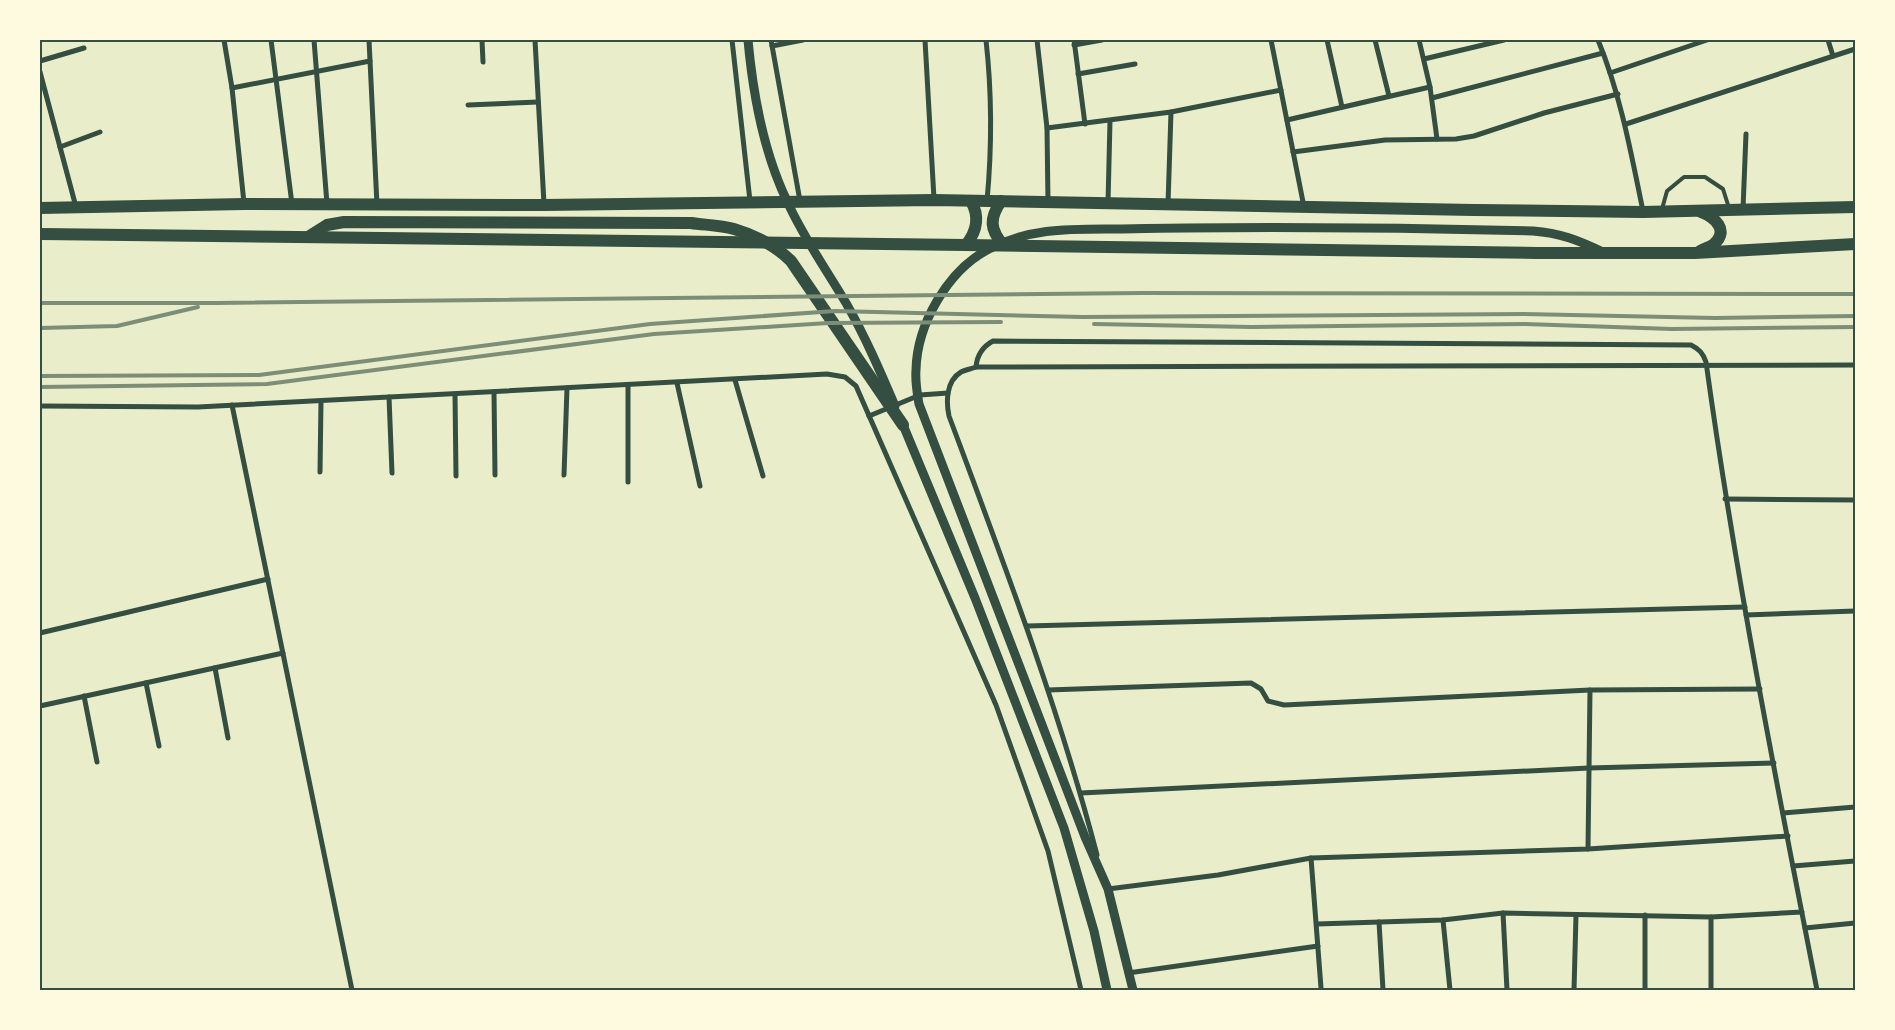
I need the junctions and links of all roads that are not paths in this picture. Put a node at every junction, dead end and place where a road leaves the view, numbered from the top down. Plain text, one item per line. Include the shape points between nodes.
1 (224, 40) edge
2 (271, 40) edge
3 (314, 40) edge
4 (369, 40) edge
5 (482, 40) edge
6 (534, 40) edge
7 (732, 40) edge
8 (748, 40) edge
9 (802, 40) edge
10 (924, 40) edge
11 (986, 40) edge
12 (1037, 40) edge
13 (1102, 40) edge
14 (1271, 40) edge
15 (1327, 40) edge
16 (1375, 40) edge
17 (1419, 40) edge
18 (1504, 40) edge
19 (1598, 40) edge
20 (1707, 40) edge
21 (1828, 40) edge
22 (1074, 42) edge
23 (772, 43) edge
24 (84, 48) dead end
25 (1855, 49) edge
26 (1603, 53) junction
27 (1832, 56) junction
28 (1424, 59) junction
29 (40, 61) edge
30 (370, 61) junction
31 (483, 62) dead end
32 (1135, 64) dead end
33 (317, 71) junction
34 (40, 72) edge
35 (1610, 73) junction
36 (1078, 74) junction
37 (277, 79) junction
38 (1430, 86) junction
39 (232, 88) junction
40 (1281, 90) junction
41 (1618, 94) junction
42 (1389, 96) junction
43 (1432, 98) junction
44 (538, 102) junction
45 (468, 105) dead end
46 (1342, 107) junction
47 (1171, 112) junction
48 (1287, 120) junction
49 (1110, 121) junction
50 (1085, 124) junction
51 (1626, 124) junction
52 (1047, 128) junction
53 (100, 132) dead end
54 (1746, 134) dead end
55 (1438, 139) junction
56 (60, 147) junction
57 (1293, 152) junction
58 (934, 200) junction
59 (800, 201) junction
60 (970, 201) junction
61 (987, 201) junction
62 (1001, 201) junction
63 (750, 202) junction
64 (1048, 202) junction
65 (1108, 203) junction
66 (244, 204) junction
67 (292, 204) junction
68 (1168, 204) junction
69 (327, 205) junction
70 (378, 205) junction
71 (544, 205) junction
72 (1304, 207) junction
73 (1855, 207) edge
74 (40, 208) edge
75 (76, 208) junction
76 (1743, 209) junction
77 (1729, 210) junction
78 (1661, 211) junction
79 (1697, 211) junction
80 (1643, 212) junction
81 (40, 234) edge
82 (308, 237) junction
83 (966, 244) junction
84 (1855, 244) edge
85 (1003, 245) junction
86 (1603, 252) junction
87 (1695, 253) junction
88 (1855, 365) edge
89 (1707, 366) junction
90 (976, 367) junction
91 (735, 380) junction
92 (677, 383) junction
93 (628, 385) junction
94 (567, 388) junction
95 (494, 392) junction
96 (948, 393) junction
97 (455, 394) junction
98 (389, 397) junction
99 (321, 400) junction
100 (232, 405) junction
101 (40, 406) edge
102 (870, 416) junction
103 (903, 425) junction
104 (320, 472) dead end
105 (392, 473) dead end
106 (495, 475) dead end
107 (564, 475) dead end
108 (456, 476) dead end
109 (764, 476) dead end
110 (628, 482) dead end
111 (700, 486) dead end
112 (1725, 499) junction
113 (1855, 500) edge
114 (268, 579) junction
115 (1744, 607) junction
116 (1855, 610) edge
117 (1746, 615) junction
118 (1027, 626) junction
119 (40, 634) edge
120 (283, 653) junction
121 (215, 668) junction
122 (146, 683) junction
123 (1760, 689) junction
124 (1048, 690) junction
125 (1590, 690) junction
126 (84, 696) junction
127 (40, 706) edge
128 (228, 738) dead end
129 (159, 746) dead end
130 (97, 762) dead end
131 (1774, 763) junction
132 (1589, 768) junction
133 (1081, 793) junction
134 (1855, 807) edge
135 (1783, 813) junction
136 (1788, 836) junction
137 (1588, 849) junction
138 (1311, 858) junction
139 (1855, 861) edge
140 (1793, 866) junction
141 (1101, 872) junction
142 (1108, 889) junction
143 (1802, 912) junction
144 (1503, 913) junction
145 (1576, 915) junction
146 (1645, 915) junction
147 (1711, 917) junction
148 (1443, 920) junction
149 (1379, 922) junction
150 (1855, 923) edge
151 (1317, 924) junction
152 (1805, 928) junction
153 (1318, 946) junction
154 (1128, 974) junction
155 (1321, 988) dead end
156 (352, 990) edge
157 (1082, 990) edge
158 (1108, 990) edge
159 (1133, 990) edge
160 (1383, 990) edge
161 (1450, 990) edge
162 (1506, 990) edge
163 (1574, 990) edge
164 (1645, 990) edge
165 (1711, 990) edge
166 (1817, 990) edge

1 - 39 street
2 - 37 street
3 - 33 street
4 - 30 street
5 - 31 street
6 - 44 street
7 - 63 street
8 - 103 street via 756,104 768,154 787,202 847,305 875,359
9 - 23 street
10 - 58 street
11 - 61 street via 992,116
12 - 52 street
13 - 22 street
14 - 40 street
15 - 46 street
16 - 42 street
17 - 28 street
18 - 28 street
19 - 26 street
20 - 35 street
21 - 27 street
22 - 36 street
23 - 59 street
24 - 29 street
25 - 27 street
26 - 35 street
26 - 43 street
27 - 51 street
28 - 38 street
30 - 33 street
30 - 70 street
32 - 36 street
33 - 37 street
33 - 69 street
34 - 56 street
35 - 41 street
36 - 50 street
37 - 39 street
37 - 67 street
38 - 42 street
38 - 43 street
39 - 66 street
40 - 47 street
40 - 48 street
41 - 51 street
41 - 55 street via 1474,136
42 - 46 street
43 - 55 street
44 - 45 street
44 - 71 street
46 - 48 street
47 - 49 street
47 - 68 street
48 - 57 street
49 - 50 street
49 - 65 street
50 - 52 street
51 - 80 street
52 - 64 street
53 - 56 street
54 - 76 street
55 - 57 street via 1358,143
56 - 75 street
57 - 72 street
58 - 59 highway
58 - 60 highway
59 - 63 highway
60 - 61 highway
60 - 83 highway via 977,218 972,237
61 - 62 highway
62 - 64 highway
62 - 85 highway via 994,211 992,224 995,236
63 - 71 highway
64 - 65 highway
65 - 68 highway
66 - 67 highway
66 - 75 highway
67 - 69 highway
68 - 72 highway
69 - 70 highway
70 - 71 highway
72 - 80 highway
73 - 76 highway
74 - 75 highway
76 - 77 highway
77 - 78 lane via 1723,189 1705,177 1684,177 1667,191
77 - 79 highway
78 - 79 highway
78 - 80 highway
79 - 87 highway via 1716,220 1720,236
81 - 82 highway
82 - 83 highway
82 - 103 highway via 327,224 344,222 691,223 733,228 780,251 791,261
83 - 85 highway
84 - 87 highway
85 - 86 highway
86 - 87 highway
86 - 141 street via 1555,233 1261,227 1055,230 1020,237 988,250 954,278 934,304 920,341 916,368 919,404
88 - 89 street
89 - 90 street
89 - 90 street via 1701,351 1691,346 993,342 980,351
89 - 112 street
90 - 96 street via 960,372
91 - 92 street
91 - 102 street via 827,374 845,377 856,386
91 - 109 street
92 - 93 street
92 - 111 street
93 - 94 street
93 - 110 street
94 - 95 street
94 - 107 street
95 - 97 street
95 - 106 street
96 - 102 street via 920,395
96 - 118 street via 949,416
97 - 98 street
97 - 108 street
98 - 99 street
98 - 105 street
99 - 100 street
99 - 104 street
100 - 101 street
100 - 114 street
102 - 157 street via 996,705 1048,851
103 - 158 street via 975,598 1064,828
112 - 113 street
112 - 115 street
114 - 119 street
114 - 120 street
115 - 117 street
115 - 118 street
116 - 117 street
117 - 123 street
118 - 124 street
120 - 121 street
120 - 156 street
121 - 122 street
121 - 128 street
122 - 126 street
122 - 129 street
123 - 125 street
123 - 131 street
124 - 125 street via 1251,683 1261,689 1268,700 1284,705
124 - 133 street
125 - 132 street
126 - 127 street
126 - 130 street
131 - 132 street
131 - 135 street
132 - 133 street
132 - 137 street
133 - 141 street
134 - 135 street
135 - 136 street
136 - 137 street
136 - 140 street
137 - 138 street
138 - 142 street via 1218,875
138 - 151 street
139 - 140 street
140 - 143 street
141 - 142 street
142 - 154 street
143 - 147 street
143 - 152 street
144 - 145 street
144 - 148 street
144 - 162 street
145 - 146 street
145 - 163 street
146 - 147 street
146 - 164 street
147 - 165 street
148 - 149 street
148 - 161 street
149 - 151 street
149 - 160 street
150 - 152 street
151 - 153 street
152 - 166 street
153 - 154 street
153 - 155 street
154 - 159 street

